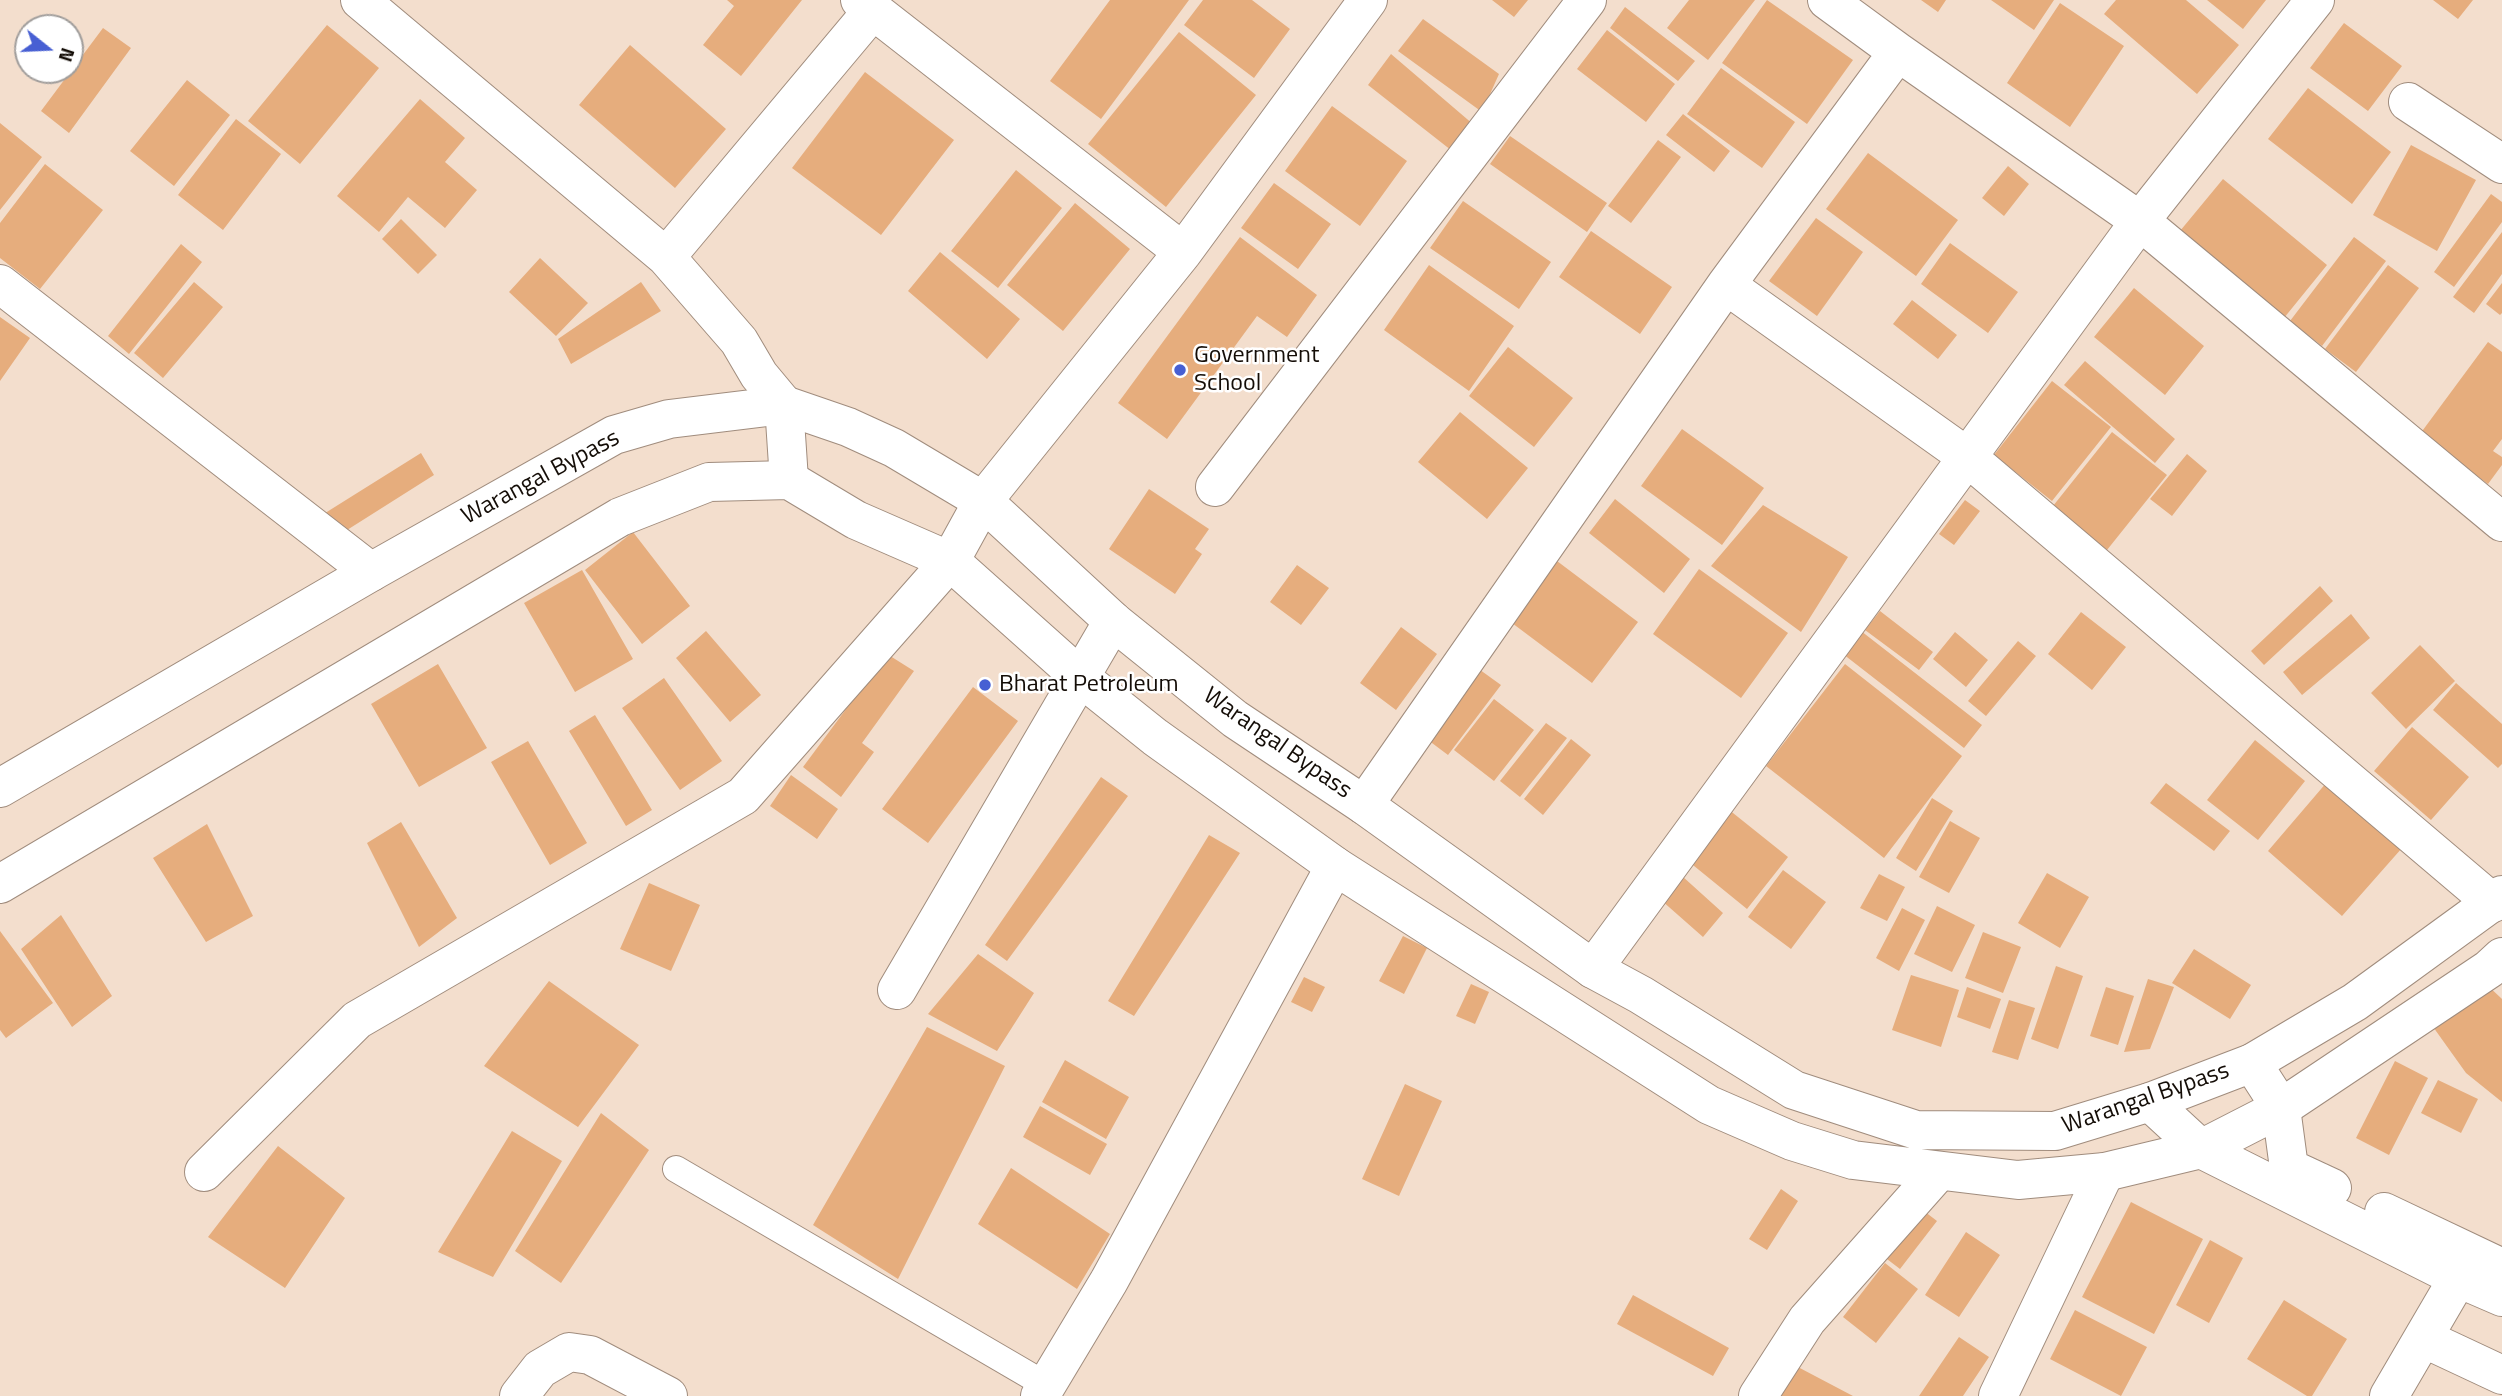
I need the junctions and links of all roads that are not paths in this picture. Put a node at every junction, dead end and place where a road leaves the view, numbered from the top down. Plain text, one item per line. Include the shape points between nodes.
1 (360, 0) edge
2 (1368, 0) edge
3 (1587, 0) edge
4 (1827, 0) edge
5 (2315, 0) edge
6 (867, 5) edge
7 (1898, 52) junction
8 (2408, 102) dead end
9 (2502, 164) edge
10 (2140, 221) junction
11 (1183, 252) junction
12 (666, 257) junction
13 (0, 284) edge
14 (1726, 285) junction
15 (784, 405) junction
16 (1966, 457) junction
17 (789, 480) junction
18 (1215, 486) dead end
19 (983, 501) junction
20 (2502, 522) edge
21 (950, 561) junction
22 (371, 572) junction
23 (1113, 621) junction
24 (1080, 677) junction
25 (0, 788) edge
26 (1364, 805) junction
27 (1335, 866) junction
28 (0, 884) edge
29 (2497, 899) edge
30 (2502, 957) edge
31 (1592, 969) junction
32 (897, 990) dead end
33 (2252, 1063) junction
34 (2150, 1102) junction
35 (2281, 1108) junction
36 (2201, 1149) junction
37 (676, 1169) dead end
38 (1940, 1171) junction
39 (204, 1172) dead end
40 (2105, 1172) junction
41 (2502, 1268) edge
42 (2458, 1278) junction
43 (2502, 1297) edge
44 (2423, 1338) junction
45 (2502, 1375) edge
46 (1043, 1390) edge
47 (519, 1396) edge
48 (668, 1396) edge
49 (1758, 1396) edge
50 (1998, 1396) edge
51 (2389, 1396) edge

1 - 12 street
2 - 11 street
3 - 18 street
4 - 7 street
5 - 10 street
6 - 11 street
6 - 12 street
7 - 10 street
7 - 14 street
8 - 9 street
10 - 16 street
10 - 20 street
11 - 19 street
12 - 15 street via 739,341
13 - 22 street
14 - 16 street
14 - 26 street
15 - 17 street
15 - 19 street, Warangal Bypass via 894,448
15 - 22 street, Warangal Bypass via 669,419 614,435
16 - 29 street
16 - 31 street
17 - 21 street via 856,520
17 - 28 street via 709,482 620,517
19 - 21 street
19 - 23 street, Warangal Bypass
21 - 24 street
21 - 39 street via 743,796 357,1020
22 - 25 street, Warangal Bypass
23 - 24 street
23 - 26 street, Warangal Bypass via 1235,719
24 - 27 street via 1154,737
24 - 32 street
26 - 31 street, Warangal Bypass
27 - 38 street via 1709,1105 1792,1141 1853,1160
27 - 46 street via 1109,1281
29 - 33 street, Warangal Bypass via 2355,1002
30 - 35 street
31 - 34 street, Warangal Bypass via 1794,1090 1916,1130 2055,1131
33 - 34 street, Warangal Bypass
33 - 35 street
34 - 36 street
35 - 36 street
35 - 41 street via 2289,1168
36 - 40 street
36 - 42 street
37 - 46 lane
38 - 40 street via 2018,1180
38 - 49 street via 1807,1320
40 - 50 street
42 - 43 street
42 - 44 street
44 - 45 street
44 - 51 street
47 - 48 street via 540,1368 569,1352 590,1355

